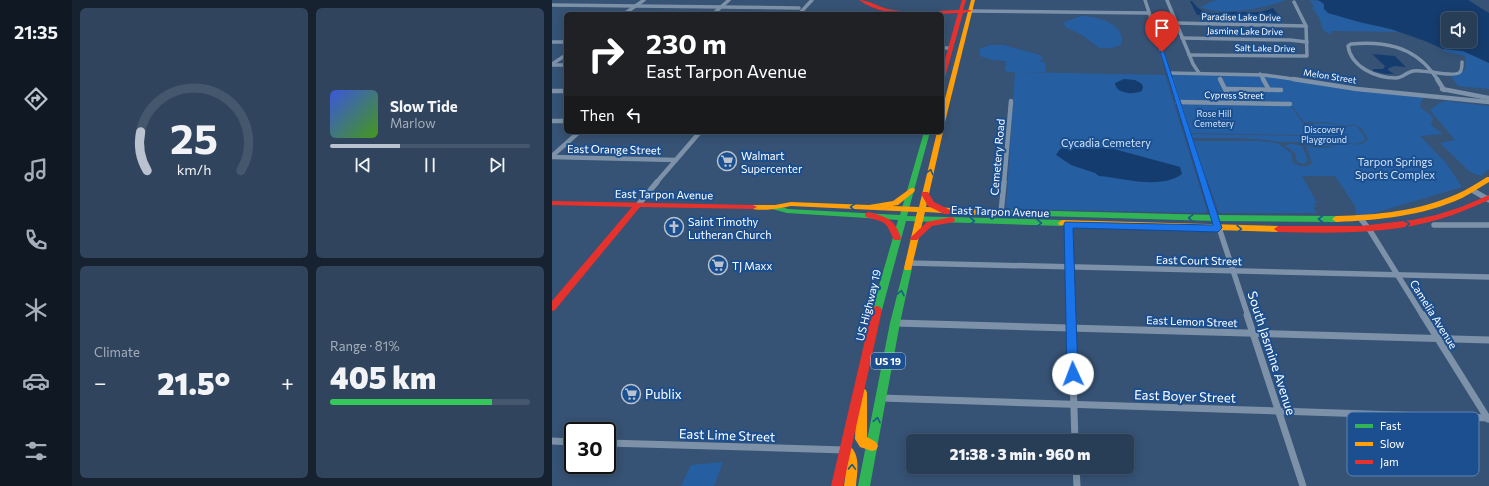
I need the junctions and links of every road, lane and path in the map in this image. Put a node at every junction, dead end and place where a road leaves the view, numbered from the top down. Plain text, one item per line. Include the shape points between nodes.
1 (644, 0) edge
2 (729, 0) edge
3 (812, 0) edge
4 (861, 0) edge
5 (964, 0) edge
6 (973, 0) edge
7 (1145, 0) edge
8 (1167, 0) edge
9 (1294, 2) dead end
10 (552, 5) edge
11 (635, 6) junction
12 (721, 7) junction
13 (799, 8) dead end
14 (961, 11) junction
15 (970, 11) junction
16 (627, 12) edge
17 (715, 12) edge
18 (801, 12) edge
19 (1149, 13) junction
20 (1176, 23) junction
21 (1306, 26) junction
22 (954, 35) junction
23 (1182, 38) junction
24 (552, 42) edge
25 (564, 42) edge
26 (1307, 42) junction
27 (944, 48) edge
28 (951, 48) junction
29 (960, 48) junction
30 (1189, 54) junction
31 (564, 56) edge
32 (1462, 62) dead end
33 (552, 65) edge
34 (564, 65) edge
35 (955, 68) junction
36 (1432, 72) junction
37 (944, 73) edge
38 (1169, 73) junction
39 (1197, 73) junction
40 (1260, 74) junction
41 (1220, 79) dead end
42 (1442, 89) junction
43 (1226, 90) junction
44 (1269, 90) junction
45 (1281, 90) dead end
46 (552, 91) edge
47 (564, 91) edge
48 (1447, 97) junction
49 (1489, 98) edge
50 (1011, 101) dead end
51 (1232, 101) dead end
52 (1177, 102) junction
53 (1489, 102) edge
54 (1290, 104) dead end
55 (944, 114) edge
56 (552, 121) edge
57 (564, 121) edge
58 (577, 134) edge
59 (698, 134) edge
60 (926, 134) edge
61 (940, 134) edge
62 (552, 156) edge
63 (676, 160) junction
64 (1489, 178) edge
65 (911, 190) junction
66 (1472, 190) junction
67 (925, 194) junction
68 (1488, 199) edge
69 (552, 203) edge
70 (638, 205) junction
71 (906, 209) junction
72 (921, 210) junction
73 (870, 211) junction
74 (948, 212) junction
75 (1001, 214) junction
76 (1099, 216) junction
77 (903, 218) junction
78 (1215, 218) junction
79 (1360, 218) junction
80 (919, 219) junction
81 (951, 220) junction
82 (1054, 224) junction
83 (1068, 224) junction
84 (1434, 225) dead end
85 (1489, 225) edge
86 (1218, 228) junction
87 (1369, 229) junction
88 (897, 238) junction
89 (914, 238) junction
90 (908, 263) junction
91 (1069, 267) junction
92 (1232, 271) junction
93 (1398, 275) junction
94 (1489, 277) edge
95 (552, 308) edge
96 (895, 323) junction
97 (1071, 327) junction
98 (1252, 332) junction
99 (1436, 338) junction
100 (1489, 340) edge
101 (862, 375) junction
102 (881, 398) junction
103 (1074, 404) junction
104 (1278, 410) junction
105 (1347, 413) edge
106 (1488, 419) edge
107 (1075, 434) edge
108 (552, 441) edge
109 (564, 442) edge
110 (616, 443) edge
111 (872, 446) junction
112 (846, 450) junction
113 (1076, 474) edge
114 (837, 486) edge
115 (850, 486) edge
116 (864, 486) edge
117 (1076, 486) edge
118 (1302, 486) edge

1 - 11 street
2 - 12 street
3 - 18 street
4 - 14 main road via 872,7 889,10
5 - 14 main road
6 - 15 main road
7 - 19 street, South Jasmine Avenue
8 - 20 street
9 - 21 street, Salt Lake Drive
10 - 11 street
11 - 12 street
11 - 16 street
12 - 13 street
12 - 17 street
14 - 15 main road
14 - 22 main road
15 - 19 street
15 - 29 main road
19 - 38 street, South Jasmine Avenue
20 - 21 street, Paradise Lake Drive
20 - 23 street
21 - 26 street, Salt Lake Drive
22 - 28 main road
22 - 29 main road via 956,45
23 - 26 street, Jasmine Lake Drive
23 - 30 street
24 - 25 street
26 - 30 street, Salt Lake Drive via 1306,56
27 - 28 street
28 - 35 main road via 955,52
28 - 37 main road
29 - 35 main road
30 - 39 street
31 - 33 street
32 - 36 street via 1460,73
33 - 34 street
35 - 55 main road
36 - 36 street via 1426,62 1397,46 1348,46 1349,54 1364,70 1374,75 1398,78 1412,71
36 - 42 street
38 - 39 street, Melon Street
38 - 52 street, South Jasmine Avenue
39 - 40 street, Melon Street
40 - 44 street
40 - 48 street, Melon Street via 1357,89
41 - 43 street
42 - 48 street
42 - 49 street
43 - 44 street
43 - 51 street
44 - 45 street
46 - 47 street
48 - 53 street, Melon Street
50 - 75 street, Cemetery Road
52 - 54 street, Cypress Street
52 - 78 street, South Jasmine Avenue
56 - 57 street
58 - 62 street
59 - 63 street
60 - 65 main road, US Highway 19 / US 19
67 -> 61 main road, US 19
62 - 63 street, East Orange Street
63 - 70 street
64 - 66 main road, East Tarpon Avenue
65 - 71 main road, US Highway 19 / US 19
65 - 73 main road via 896,203
66 - 68 street
66 - 79 main road, East Tarpon Avenue via 1425,208
67 - 72 main road, US 19
67 - 74 main road via 927,201 932,205
87 -> 68 main road, East Tarpon Avenue via 1433,219
69 - 70 main road, East Tarpon Avenue
70 - 73 main road, East Tarpon Avenue via 775,207 792,204
70 - 95 main road
71 - 72 main road, East Tarpon Avenue
71 - 73 main road, East Tarpon Avenue
71 - 77 main road, US Highway 19 / US 19
72 - 74 main road, East Tarpon Avenue
72 - 80 main road, US 19
73 - 77 main road, East Tarpon Avenue
73 - 88 main road via 888,220 894,226
74 - 75 main road, East Tarpon Avenue
75 - 76 main road, East Tarpon Avenue
78 -> 76 main road, East Tarpon Avenue
76 - 82 main road via 1089,222 1062,221
77 - 80 main road, East Tarpon Avenue
77 - 88 main road, US Highway 19 / US 19
79 -> 78 main road, East Tarpon Avenue
78 - 86 street, South Jasmine Avenue
79 - 87 street, Camelia Avenue
80 - 81 main road, East Tarpon Avenue
80 - 89 main road, US 19
81 -> 82 main road, East Tarpon Avenue
81 - 89 main road via 930,224
82 - 83 main road, East Tarpon Avenue
83 - 86 main road, East Tarpon Avenue
83 - 91 street
84 - 85 street
86 -> 87 main road, East Tarpon Avenue
86 - 92 street, South Jasmine Avenue
87 - 93 street, Camelia Avenue
88 - 101 main road, US Highway 19 / US 19
89 - 90 main road, US 19
90 - 91 street, East Court Street
96 -> 90 main road, US 19
91 - 92 street, East Court Street
91 - 97 street
92 - 93 street, East Court Street
92 - 98 street, South Jasmine Avenue
93 - 94 street, East Court Street
93 - 99 street, Camelia Avenue
96 - 97 street, East Lemon Street
96 - 102 main road, US 19
97 - 98 street, East Lemon Street
97 - 103 street
98 - 99 street, East Lemon Street
98 - 104 street, South Jasmine Avenue
99 - 100 street, East Lemon Street
99 - 106 street, Camelia Avenue
101 - 111 main road via 863,417 860,434 864,444
101 - 112 main road, US Highway 19 / US 19
102 - 103 street, East Boyer Street
111 -> 102 main road, US 19
103 - 104 street, East Boyer Street
103 - 107 street
104 - 105 street, East Boyer Street
104 - 118 street, South Jasmine Avenue
108 - 109 street
110 - 112 street, East Lime Street
111 - 116 main road, US 19
112 - 114 main road, US Highway 19 / US 19
115 -> 112 main road via 853,463 851,454
113 - 117 street

